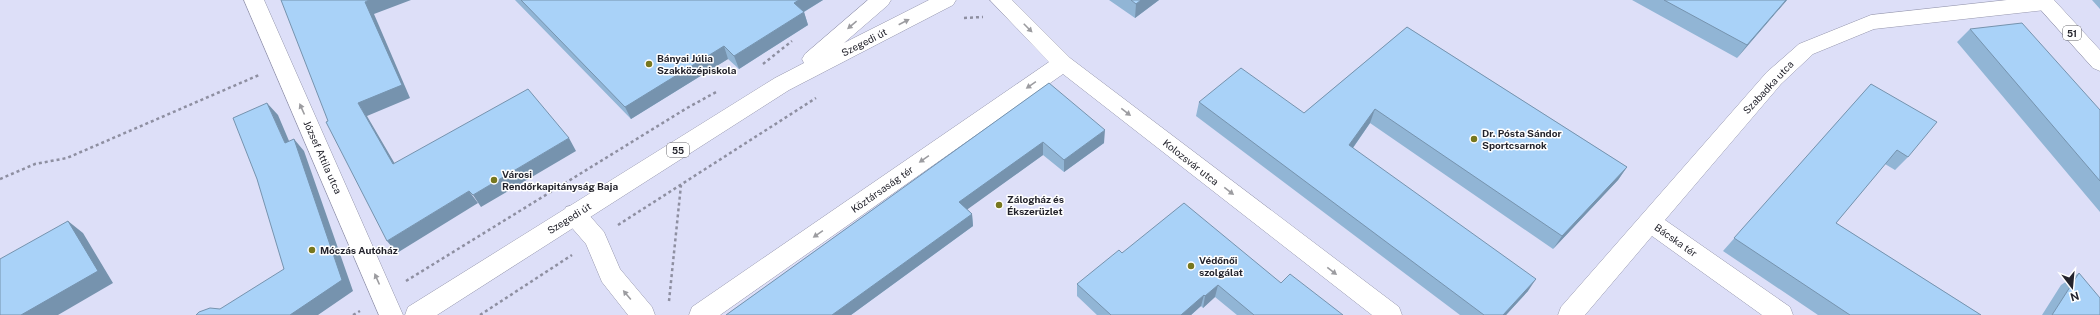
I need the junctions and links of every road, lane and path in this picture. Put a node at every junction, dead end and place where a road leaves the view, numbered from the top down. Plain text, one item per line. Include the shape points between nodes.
1 (254, 0) edge
2 (881, 0) edge
3 (946, 0) edge
4 (2043, 1) edge
5 (1002, 2) edge
6 (957, 19) dead end
7 (797, 37) dead end
8 (1063, 63) junction
9 (2100, 63) edge
10 (283, 65) junction
11 (760, 65) dead end
12 (782, 84) junction
13 (721, 90) dead end
14 (820, 95) dead end
15 (0, 179) edge
16 (574, 214) junction
17 (1651, 223) junction
18 (384, 295) junction
19 (668, 307) dead end
20 (353, 315) edge
21 (391, 315) edge
22 (417, 315) edge
23 (644, 315) edge
24 (701, 315) edge
25 (1390, 315) edge
26 (1570, 315) edge
27 (1781, 315) edge

1 - 10 street, József Attila utca
2 -> 12 street, Szegedi út / 55
12 -> 3 street, Szegedi út / 55
4 - 9 street, 51
4 - 17 street, Szabadka utca via 1871,22 1806,49 1774,78
5 - 6 path via 988,16
5 -> 8 street, Kolozsvár utca
7 - 11 path
8 -> 24 street, Köztársaság tér
8 -> 25 street, Kolozsvár utca
10 - 15 path via 67,158 35,164
18 -> 10 street, József Attila utca
12 - 16 street, Szegedi út / 55
13 - 18 path
14 - 19 path via 681,184
16 - 22 street, Szegedi út / 55
23 -> 16 street via 610,275 596,240
17 - 26 street, Bácska tér
17 - 27 street, Bácska tér
18 - 20 path
18 - 21 street, József Attila utca

